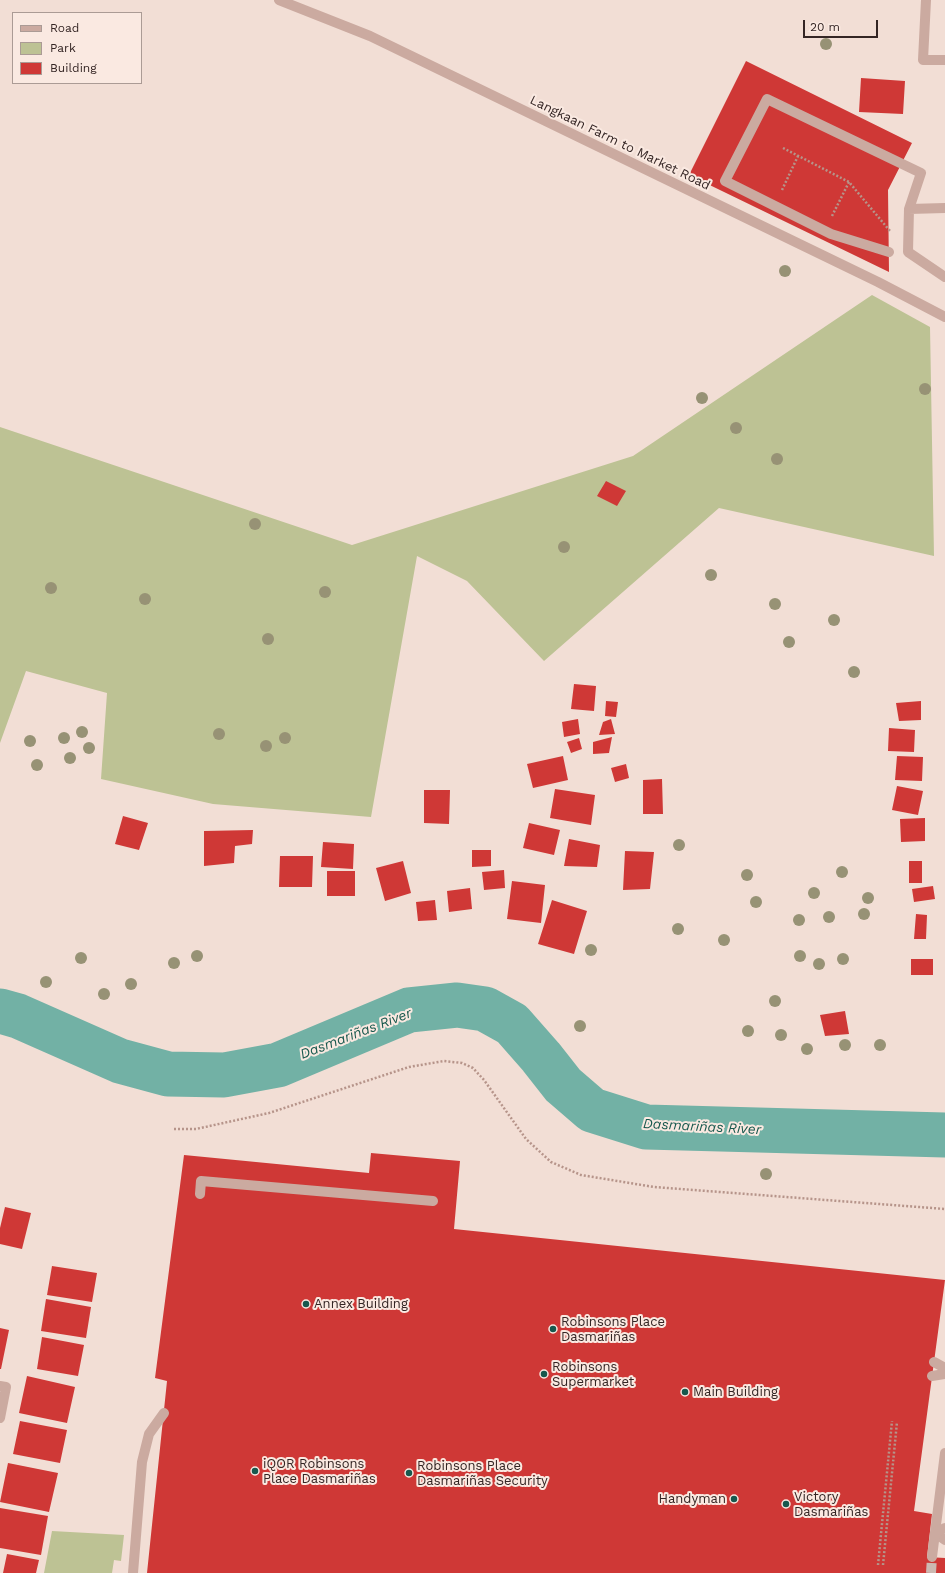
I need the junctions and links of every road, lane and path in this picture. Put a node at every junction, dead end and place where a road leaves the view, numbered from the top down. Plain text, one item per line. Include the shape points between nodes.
1 (279, 0) edge
2 (926, 0) edge
3 (945, 60) edge
4 (783, 148) dead end
5 (798, 156) junction
6 (849, 182) junction
7 (780, 193) dead end
8 (945, 208) edge
9 (909, 209) junction
10 (831, 218) dead end
11 (889, 231) dead end
12 (889, 252) dead end
13 (945, 277) edge
14 (945, 317) edge
15 (174, 1128) dead end
16 (200, 1194) dead end
17 (433, 1201) dead end
18 (945, 1209) edge
19 (934, 1362) dead end
20 (945, 1368) edge
21 (945, 1374) edge
22 (932, 1376) dead end
23 (0, 1386) edge
24 (164, 1413) dead end
25 (0, 1418) edge
26 (892, 1421) dead end
27 (897, 1422) dead end
28 (945, 1454) edge
29 (945, 1528) edge
30 (935, 1533) junction
31 (945, 1540) edge
32 (932, 1558) tunnel mouth
33 (878, 1565) dead end
34 (884, 1566) dead end
35 (134, 1572) edge

1 - 14 street, Langkaan Farm to Market Road via 370,36 878,282
2 - 3 street via 923,60
4 - 5 path
5 - 6 path
5 - 7 path
6 - 10 path
6 - 11 path
8 - 9 street
9 - 12 street via 921,172 767,99 725,181 831,234
9 - 13 street via 908,252
15 - 18 path via 196,1129 269,1113 409,1067 444,1061 462,1063 472,1068 484,1080 526,1139 551,1162 581,1175 654,1187
16 - 17 street via 201,1181
19 - 20 street
21 - 22 street
23 - 25 street via 6,1387
24 - 35 street via 149,1434 142,1462
26 - 33 path
27 - 34 path
28 - 30 street
29 - 30 street
30 - 31 street
30 - 32 street

